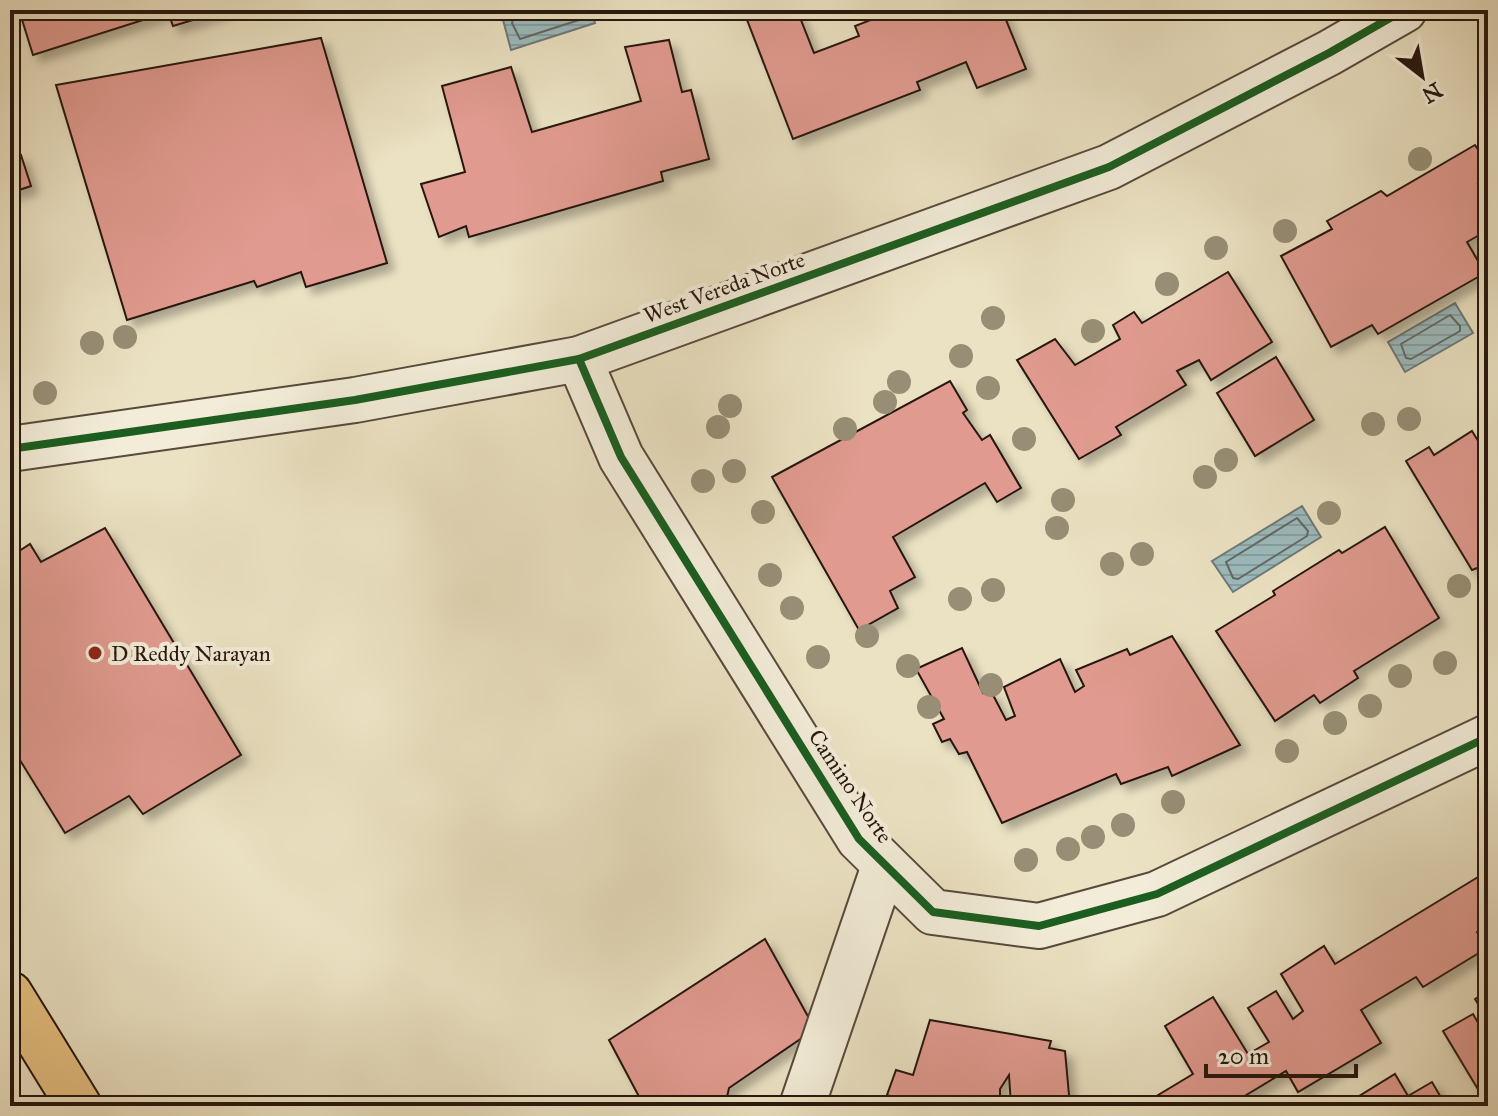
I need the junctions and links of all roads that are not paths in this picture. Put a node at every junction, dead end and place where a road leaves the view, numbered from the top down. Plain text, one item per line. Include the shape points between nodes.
1 (1404, 10) edge
2 (579, 359) junction
3 (10, 449) edge
4 (1488, 737) edge
5 (884, 866) junction
6 (10, 994) edge
7 (79, 1106) edge
8 (802, 1106) edge

1 - 2 street, West Vereda Norte via 1109,167
2 - 3 street, West Vereda Norte via 355,400
2 - 5 street, Camino Norte via 621,457 859,839
4 - 5 street, Camino Norte via 1157,894 1039,926 933,912
5 - 8 street
6 - 7 main road

